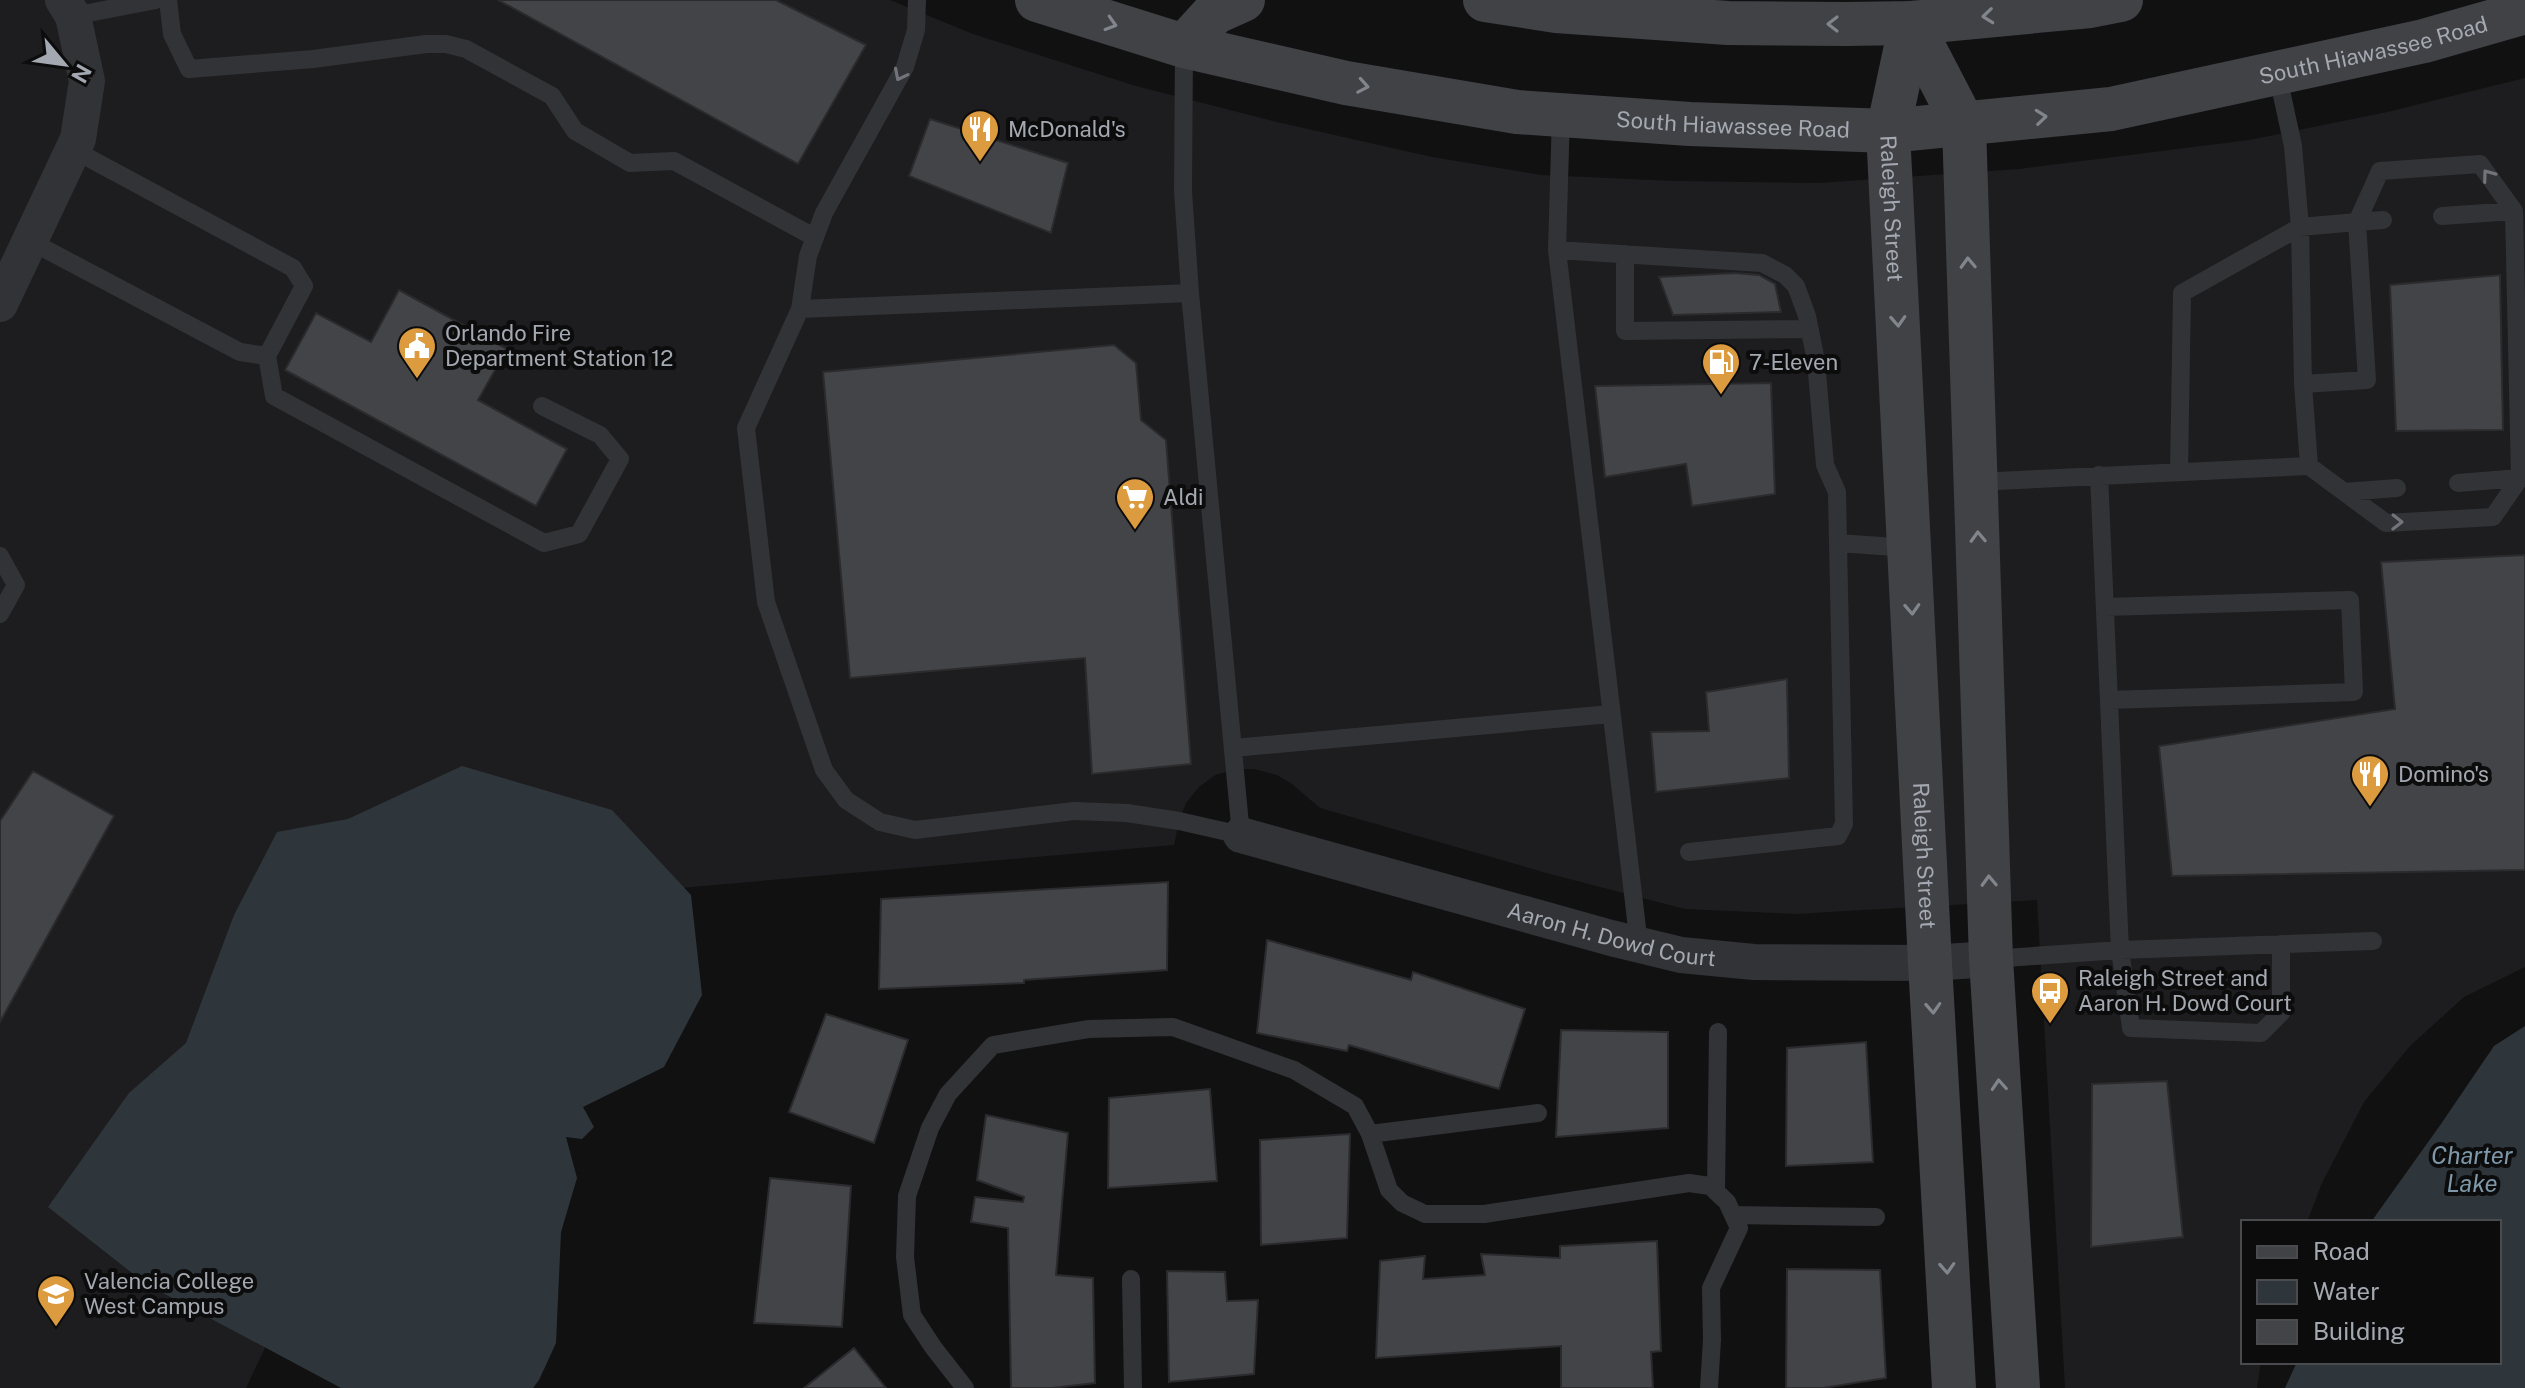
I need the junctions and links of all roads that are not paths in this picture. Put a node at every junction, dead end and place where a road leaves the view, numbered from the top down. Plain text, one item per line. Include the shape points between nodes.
1 (156, 0) edge
2 (168, 0) edge
3 (917, 0) edge
4 (1037, 0) edge
5 (1243, 0) edge
6 (1485, 0) edge
7 (2121, 0) edge
8 (68, 8) edge
9 (1909, 12) edge
10 (2525, 12) edge
11 (1184, 46) junction
12 (2277, 72) junction
13 (1561, 114) junction
14 (1964, 125) junction
15 (1888, 131) junction
16 (74, 150) junction
17 (2514, 211) junction
18 (2442, 216) dead end
19 (2383, 220) dead end
20 (2357, 222) junction
21 (2300, 227) junction
22 (814, 237) junction
23 (30, 241) junction
24 (1557, 250) junction
25 (1625, 254) junction
26 (1190, 293) junction
27 (0, 304) edge
28 (800, 309) junction
29 (1810, 329) junction
30 (267, 356) junction
31 (2303, 384) junction
32 (542, 406) dead end
33 (2309, 466) junction
34 (2179, 472) junction
35 (2099, 475) junction
36 (2520, 478) junction
37 (1976, 482) junction
38 (2458, 483) dead end
39 (2397, 488) dead end
40 (2344, 492) junction
41 (1838, 543) junction
42 (1909, 549) junction
43 (0, 556) edge
44 (2105, 607) junction
45 (0, 614) edge
46 (2109, 700) junction
47 (1611, 714) junction
48 (1233, 748) junction
49 (1241, 835) junction
50 (1689, 852) dead end
51 (2373, 941) dead end
52 (2281, 944) junction
53 (1639, 945) junction
54 (2120, 950) junction
55 (1991, 959) junction
56 (1930, 963) junction
57 (1718, 1032) dead end
58 (1538, 1113) dead end
59 (1370, 1134) junction
60 (1716, 1191) junction
61 (1733, 1215) junction
62 (1876, 1217) dead end
63 (1131, 1279) dead end
64 (965, 1388) edge
65 (1133, 1388) edge
66 (1709, 1388) edge
67 (1954, 1388) edge
68 (2018, 1388) edge

1 - 8 lane
2 - 22 lane via 172,34 189,69 426,44 466,49 552,96 575,131 630,163 674,161
3 -> 22 lane via 916,30 905,67
4 -> 11 street, South Hiawassee Road
5 - 11 street via 1214,13
9 -> 6 street via 1728,23 1556,11
7 -> 9 street via 2090,6
8 - 16 street via 87,81
9 - 14 street
9 - 15 street, Raleigh Street
10 - 12 street, South Hiawassee Road via 2424,41
11 -> 13 street, South Hiawassee Road via 1346,83 1517,112
11 - 26 lane via 1183,191
14 -> 12 street, South Hiawassee Road via 2111,109
12 - 21 lane via 2293,146
13 - 15 street, South Hiawassee Road
13 - 24 lane
14 - 15 street, South Hiawassee Road
37 -> 14 street
15 -> 42 street, Raleigh Street
16 - 23 street
16 - 30 lane via 293,268 304,286
17 - 18 lane
17 -> 20 lane via 2480,164 2380,171
17 - 36 lane
19 - 20 lane
20 - 21 lane
20 - 31 lane via 2367,380
21 - 31 lane
21 - 34 lane via 2182,293
22 - 28 lane
23 - 27 street
23 - 30 lane via 240,352
24 - 25 lane
24 - 47 lane
25 - 29 lane via 1762,263 1796,286
25 - 29 lane via 1625,331
26 - 28 lane
26 - 48 lane
28 - 49 lane via 746,428 766,602 824,770 846,800 880,822 915,830 1074,811 1140,815
29 - 41 lane via 1825,465 1837,492
30 - 32 lane via 274,396 544,543 579,534 620,459 600,435
31 - 33 lane
33 - 34 lane
33 - 40 lane
34 - 35 lane
35 - 37 lane
35 - 44 lane
36 - 38 lane
40 -> 36 lane via 2386,523 2493,517
55 -> 37 street
39 - 40 lane
41 - 42 lane
41 - 50 lane via 1844,824 1838,836
42 -> 56 street, Raleigh Street
43 - 45 lane via 16,585
44 - 46 lane
44 - 46 lane via 2350,600 2351,615 2354,692
46 - 54 lane
47 - 48 lane
47 - 53 lane
48 - 49 lane
49 - 53 street, Aaron H. Dowd Court
51 - 52 lane
52 - 54 lane
52 - 54 lane via 2281,1013 2261,1033 2131,1028
53 - 56 street, Aaron H. Dowd Court via 1754,962
54 - 55 lane
55 - 56 street, Aaron H. Dowd Court
68 -> 55 street
56 -> 67 street, Raleigh Street
57 - 60 lane
58 - 59 lane
59 - 60 lane via 1389,1190 1425,1214 1484,1214 1689,1183
59 - 64 lane via 1355,1106 1294,1070 1173,1027 1088,1029 993,1045 948,1094 930,1128 907,1196 905,1257 912,1315
60 - 61 lane
61 - 62 lane
61 - 66 lane via 1739,1228 1711,1288
63 - 65 lane

